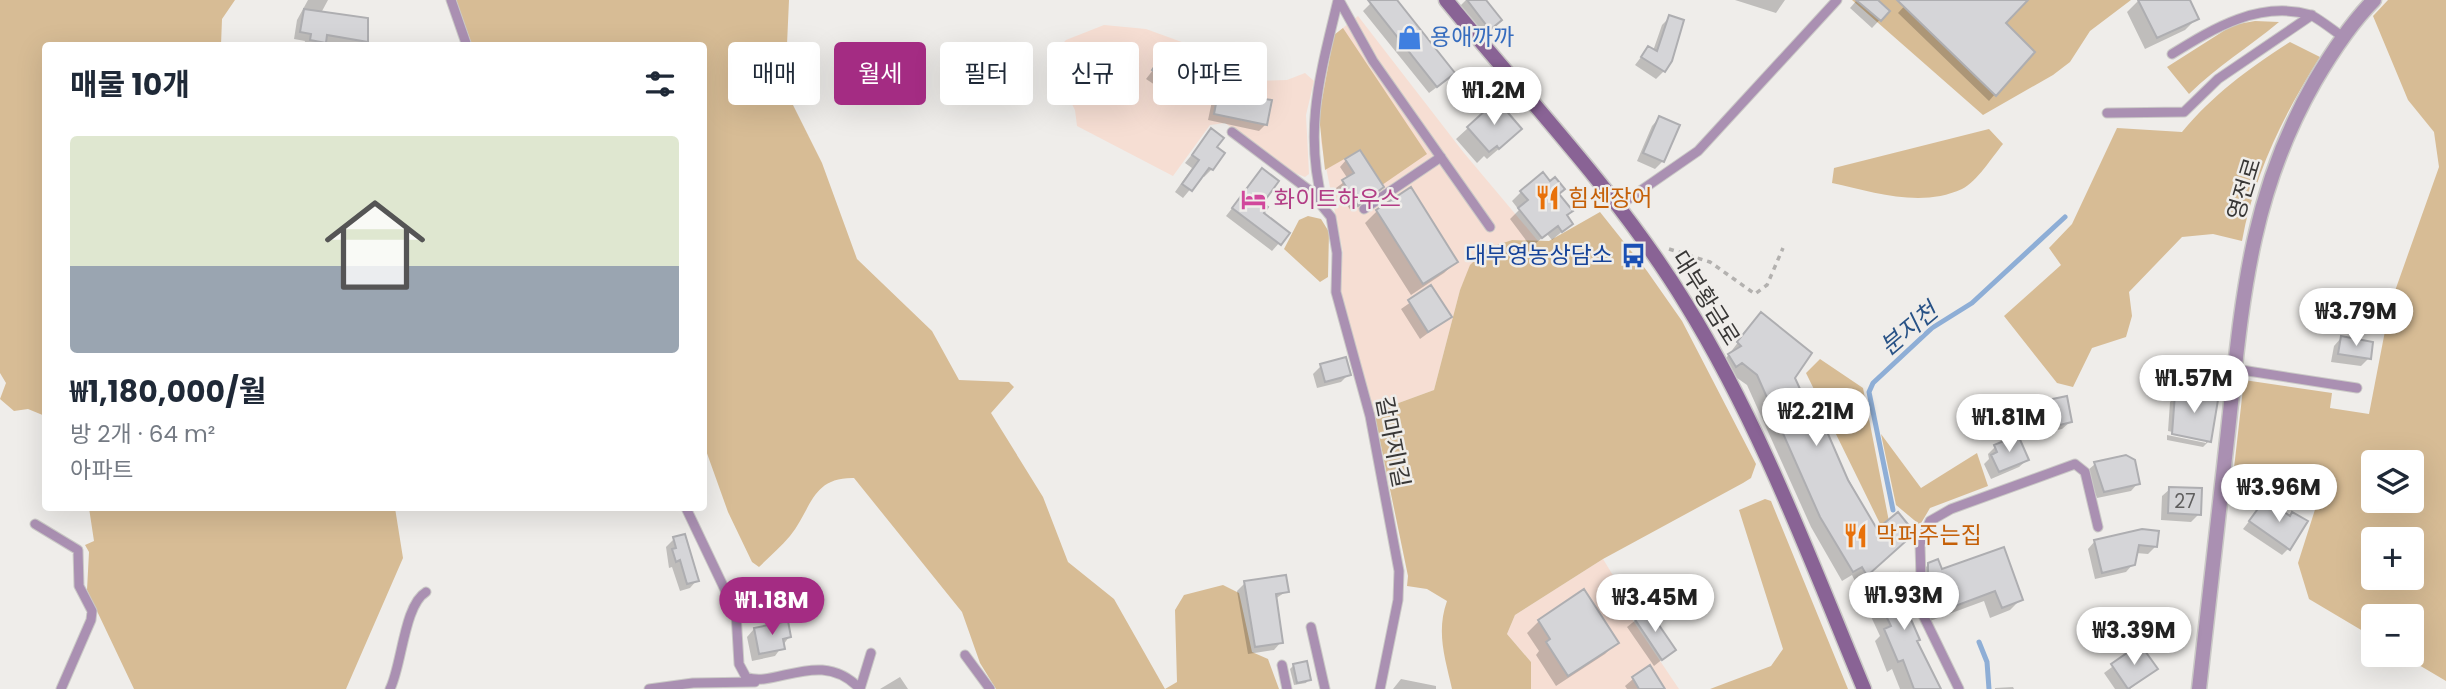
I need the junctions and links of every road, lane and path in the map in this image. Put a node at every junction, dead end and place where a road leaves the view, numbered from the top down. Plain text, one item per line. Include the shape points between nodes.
1 (452, 0) edge
2 (1339, 0) edge
3 (1446, 0) edge
4 (1837, 0) edge
5 (2374, 0) edge
6 (2312, 15) junction
7 (2343, 37) junction
8 (466, 42) edge
9 (2172, 54) dead end
10 (2107, 113) dead end
11 (1232, 132) dead end
12 (1441, 157) junction
13 (1324, 205) junction
14 (1617, 207) junction
15 (1364, 209) dead end
16 (1490, 227) dead end
17 (1783, 248) dead end
18 (1650, 251) junction
19 (2235, 369) junction
20 (2357, 388) dead end
21 (2222, 479) junction
22 (2244, 493) dead end
23 (687, 511) edge
24 (35, 524) dead end
25 (2098, 527) dead end
26 (426, 592) dead end
27 (1311, 627) dead end
28 (871, 653) dead end
29 (965, 655) dead end
30 (1282, 665) dead end
31 (759, 681) junction
32 (61, 689) edge
33 (390, 689) edge
34 (649, 689) edge
35 (860, 689) edge
36 (990, 689) edge
37 (1287, 689) edge
38 (1325, 689) edge
39 (1380, 689) edge
40 (1864, 689) edge
41 (1959, 689) edge
42 (2199, 689) edge

1 - 8 lane
2 - 12 lane, 갈마지1길 via 1363,45
2 - 13 lane, 갈마지1길 via 1313,112 1316,168
3 - 14 main road, 대부황금로
4 - 14 lane via 1698,150
5 - 7 street, 영전로
6 - 7 lane
6 - 9 lane via 2288,7 2263,6 2237,13
6 - 10 lane via 2218,79 2185,112
7 - 19 street, 영전로 via 2294,121 2267,184 2246,274
11 - 13 lane, 갈마지1길
12 - 15 lane
12 - 16 lane, 갈마지1길
13 - 39 lane, 갈마지1길 via 1336,239 1336,292 1370,416 1399,571 1398,600
14 - 18 main road, 대부황금로
17 - 18 path via 1767,285 1755,294 1689,253 1660,248
18 - 40 main road, 대부황금로 via 1685,302 1725,375 1781,492
19 - 20 lane
19 - 21 street, 영전로
21 - 22 lane
21 - 42 street, 영전로
23 - 31 lane via 736,613 739,664 746,677
24 - 32 lane via 78,550 79,586 92,611 88,631
25 - 41 lane via 2085,472 2075,464 1951,509 1930,522 1920,544 1922,613
26 - 33 lane via 411,613
27 - 38 lane
28 - 35 lane
29 - 36 lane
30 - 37 lane
31 - 34 lane
31 - 35 lane via 819,671 845,678

